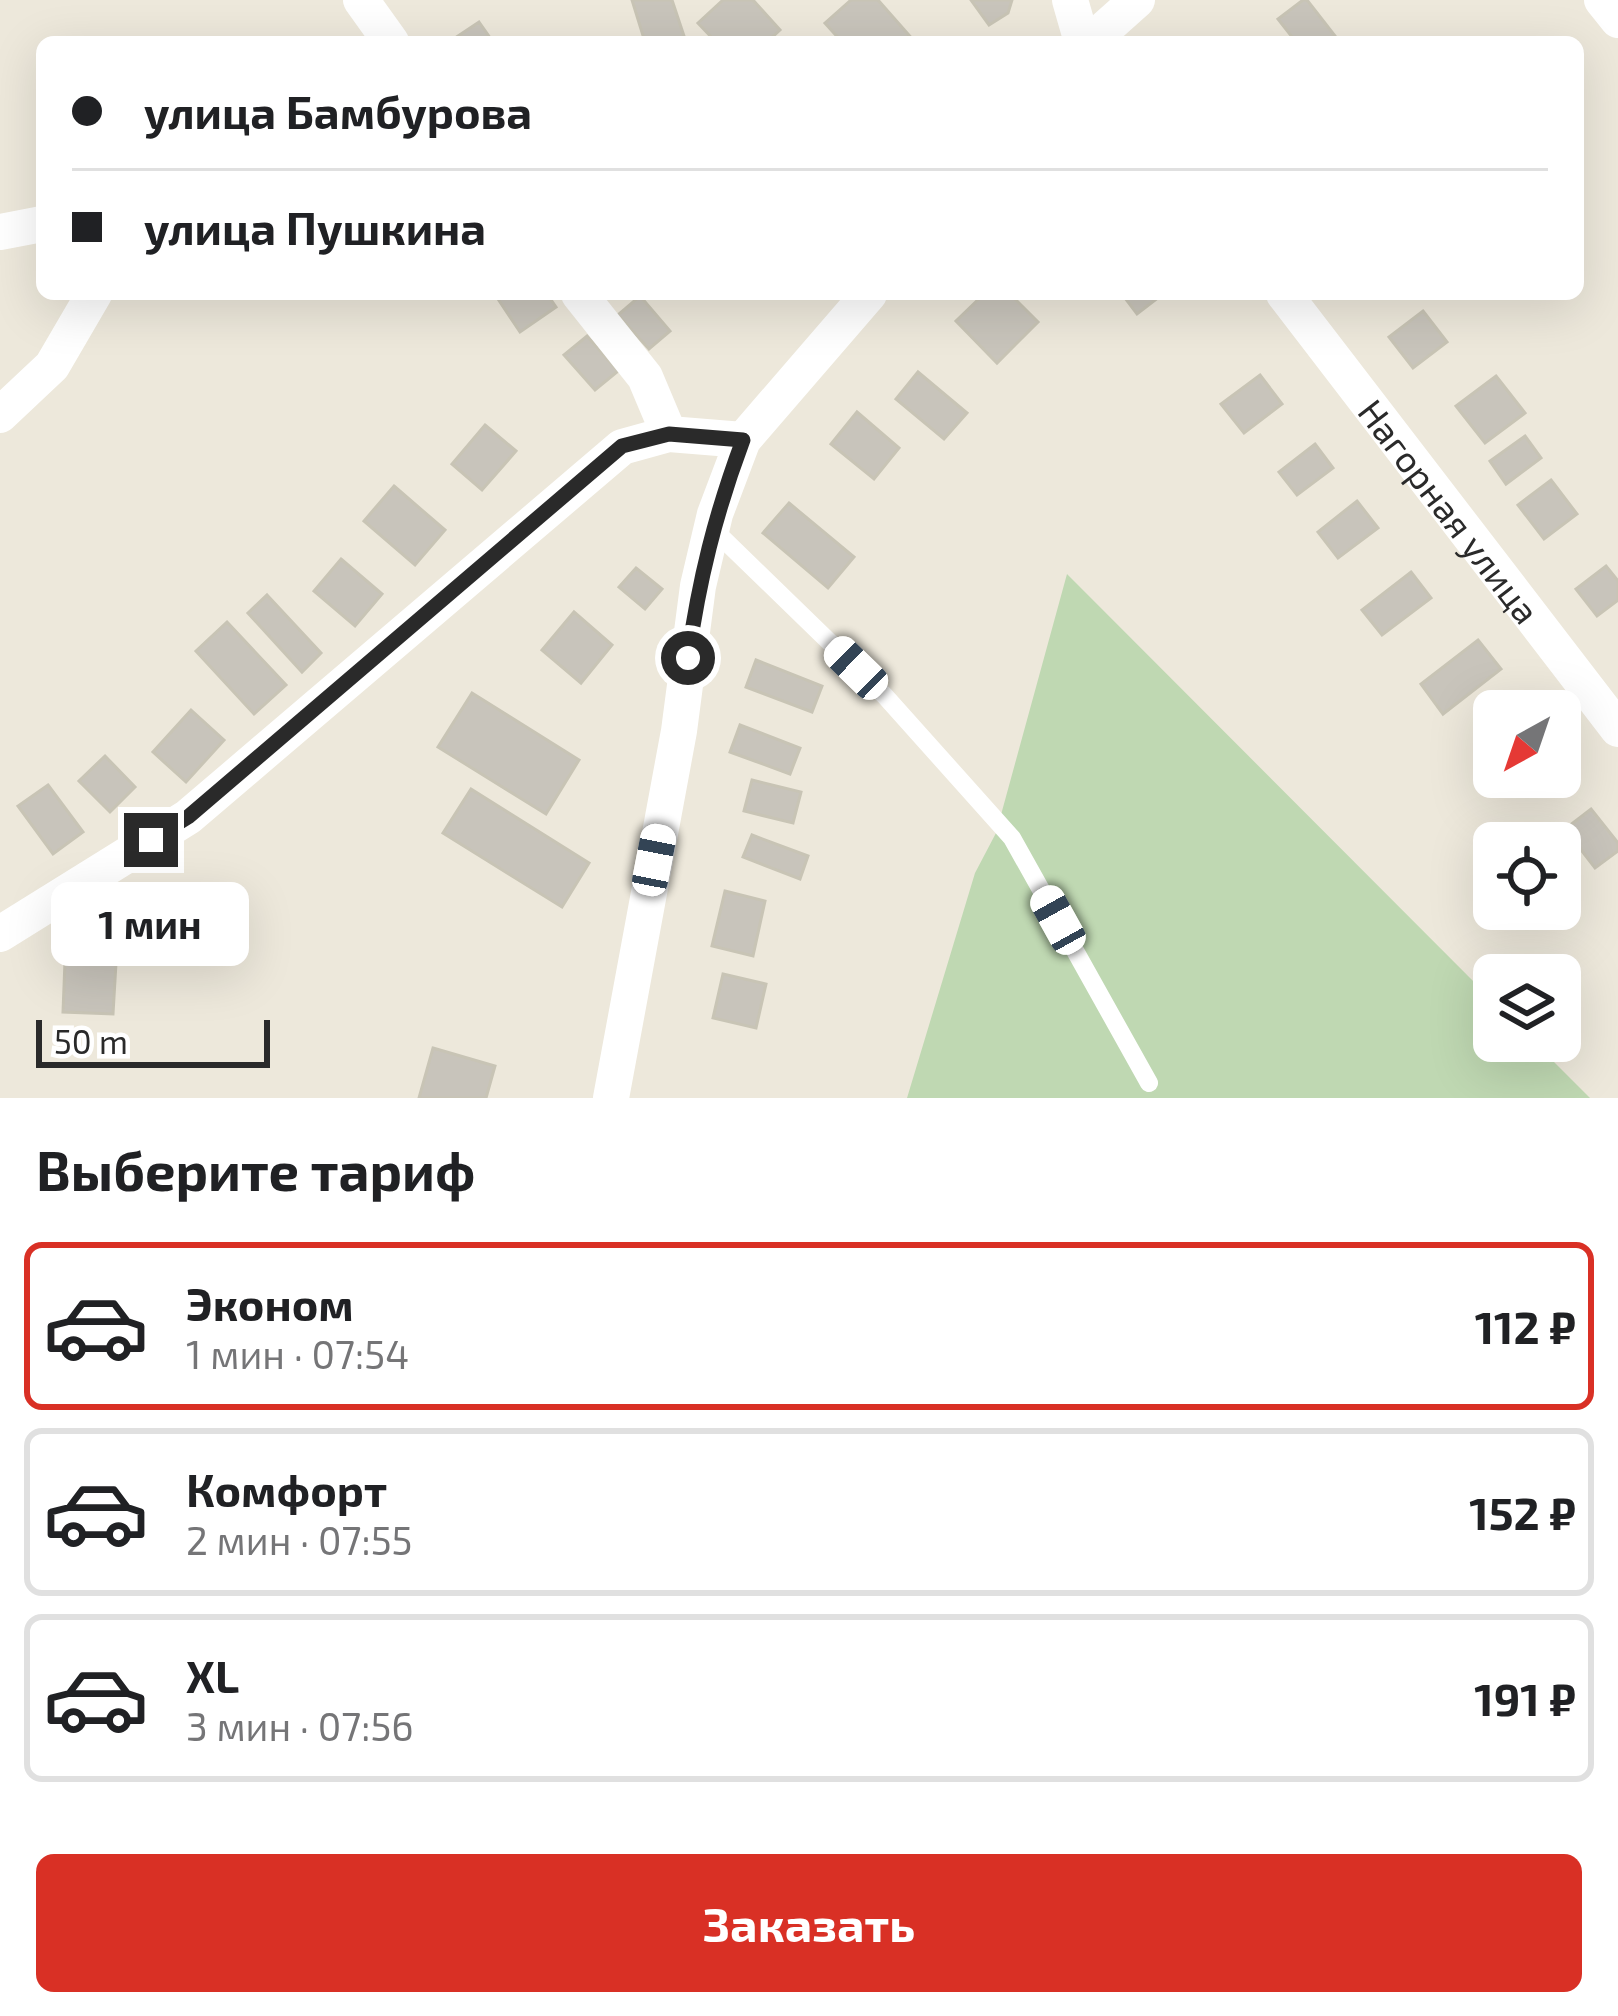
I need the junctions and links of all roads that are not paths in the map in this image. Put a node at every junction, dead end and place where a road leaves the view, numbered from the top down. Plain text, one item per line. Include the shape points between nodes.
1 (361, 0) edge
2 (1070, 0) edge
3 (1602, 0) edge
4 (1119, 3) edge
5 (1618, 20) edge
6 (387, 36) edge
7 (1084, 36) edge
8 (1091, 36) edge
9 (36, 225) edge
10 (0, 232) edge
11 (90, 300) edge
12 (584, 300) edge
13 (864, 300) edge
14 (1288, 300) edge
15 (0, 416) edge
16 (669, 434) junction
17 (743, 440) junction
18 (712, 528) junction
19 (1618, 729) edge
20 (0, 934) edge
21 (1149, 1083) dead end
22 (609, 1090) edge

1 - 6 street
2 - 7 street
3 - 5 street
4 - 8 street
9 - 10 street
11 - 15 street via 52,366
12 - 16 street via 645,377
13 - 17 street
14 - 19 street, Нагорная улица
16 - 17 street
16 - 20 street via 622,446 188,817
17 - 18 street
18 - 21 lane via 885,696 1012,838
18 - 22 street

